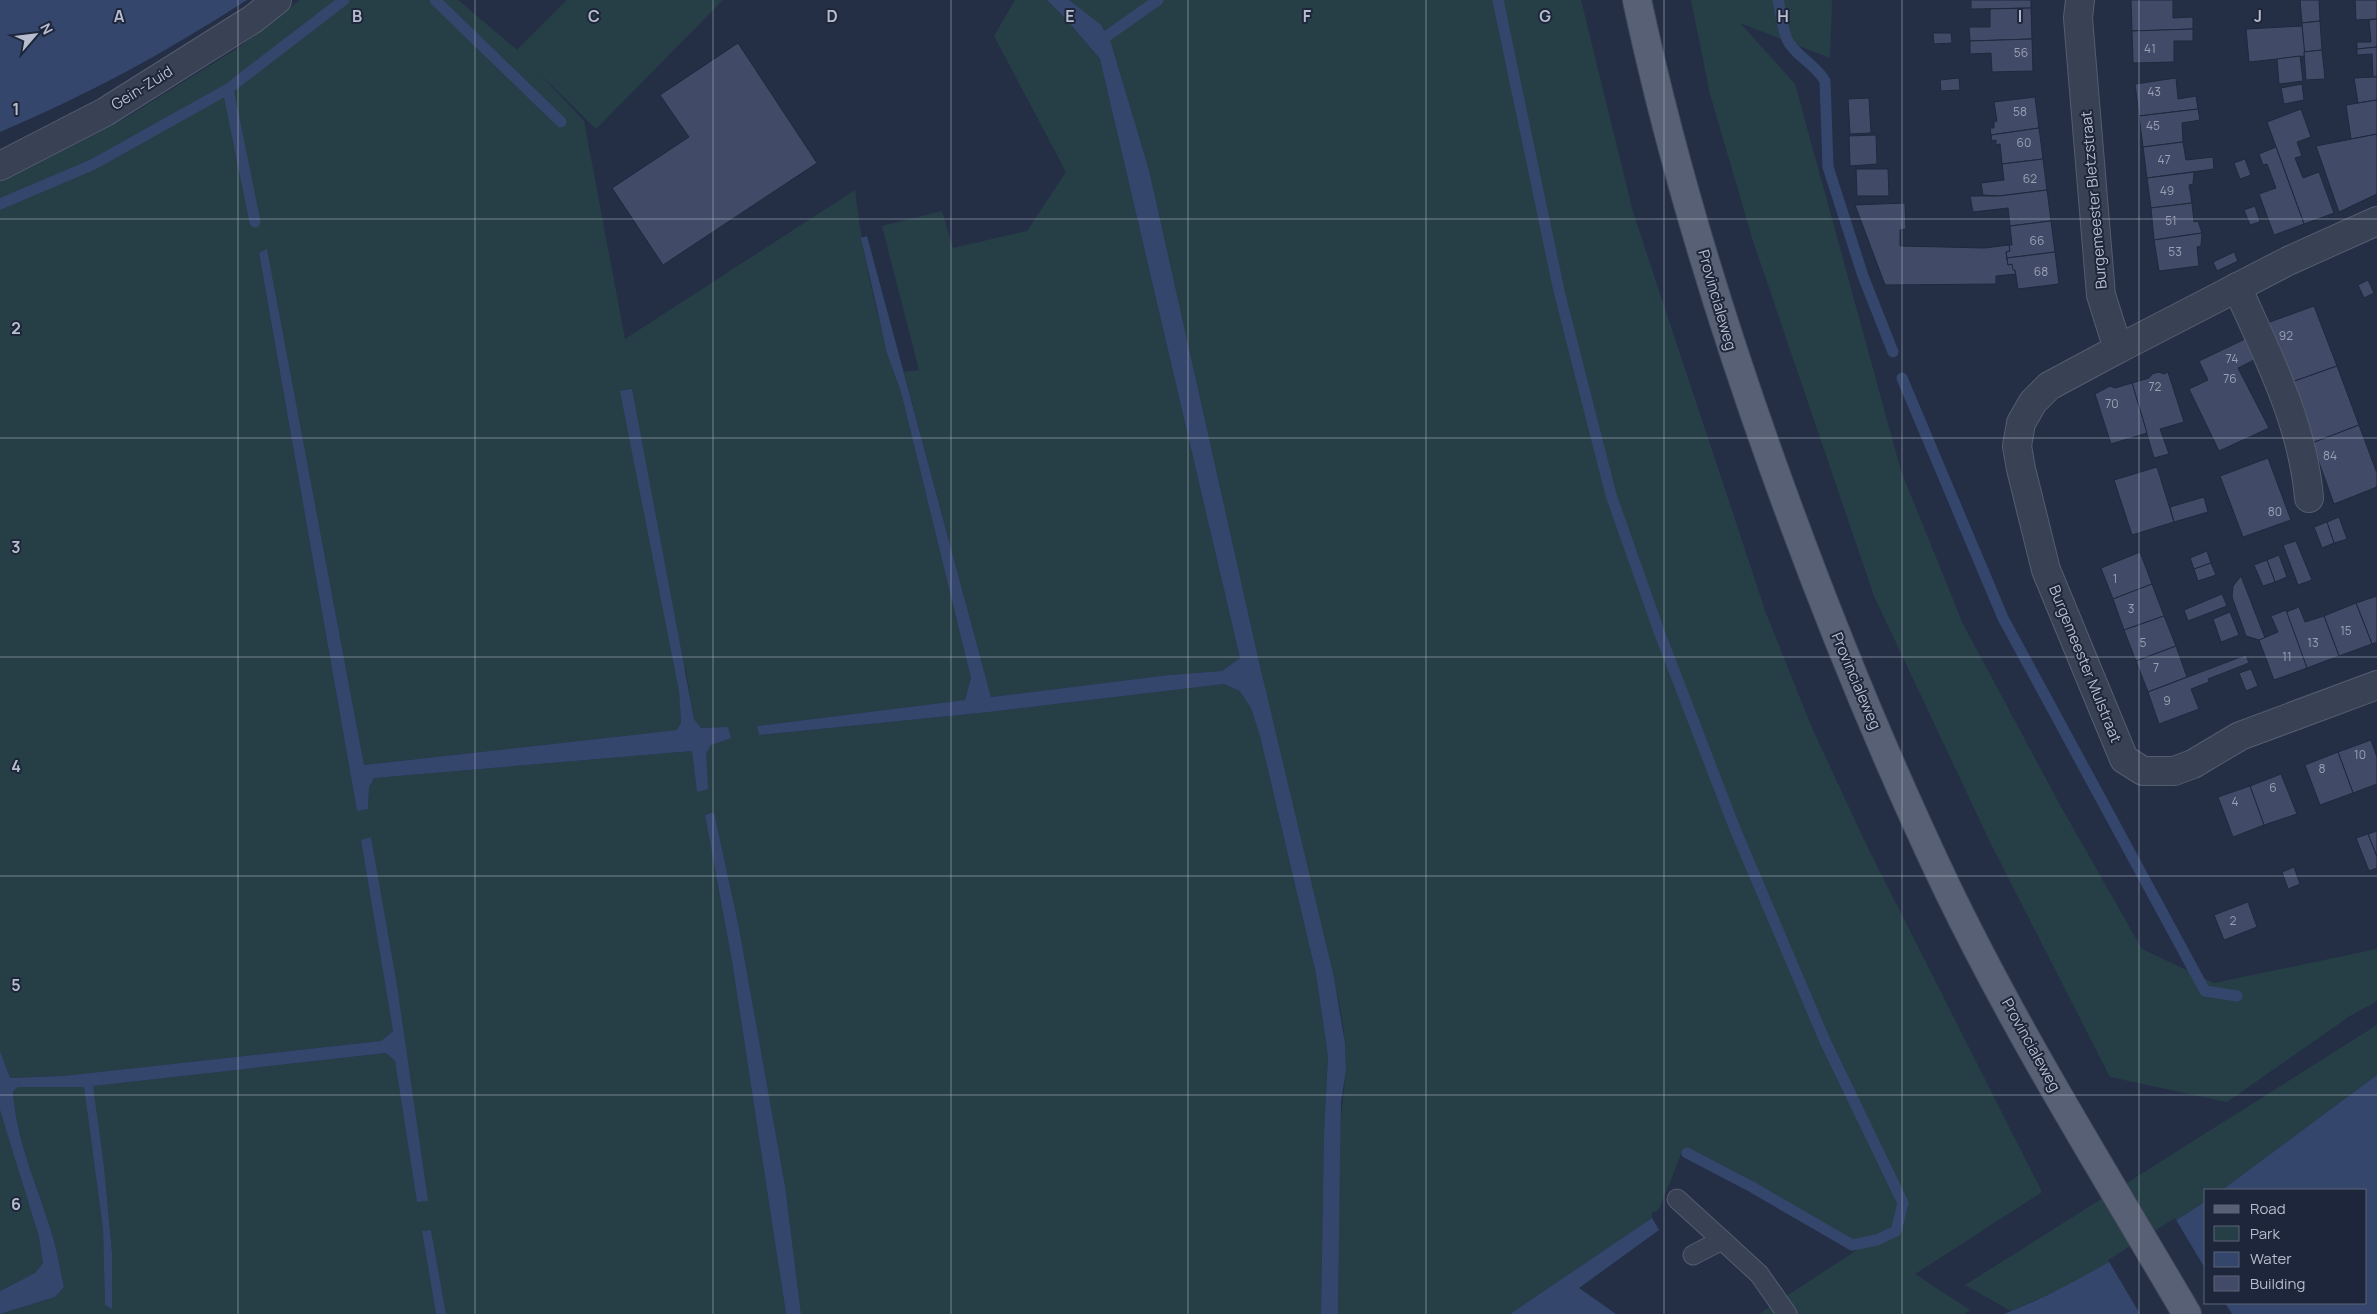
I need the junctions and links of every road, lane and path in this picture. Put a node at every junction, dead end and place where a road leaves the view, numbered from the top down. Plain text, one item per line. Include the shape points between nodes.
1 (277, 0) edge
2 (1637, 0) edge
3 (2080, 0) edge
4 (0, 166) edge
5 (2377, 221) edge
6 (2237, 287) junction
7 (2118, 349) junction
8 (2309, 498) dead end
9 (2377, 685) edge
10 (1677, 1199) dead end
11 (1722, 1240) junction
12 (1693, 1255) dead end
13 (1787, 1314) edge
14 (2188, 1314) edge

1 - 4 street, Gein-Zuid via 253,19 105,112
2 - 14 main road, Provincialeweg via 1682,182 1732,352 1849,668 1948,888 1995,982
3 - 7 street, Burgemeester Bletzstraat via 2078,18 2102,295
5 - 6 street
6 - 7 street
6 - 8 street via 2278,378 2307,472
7 - 9 street, Burgemeester Mulstraat via 2049,386 2033,402 2021,423 2017,446 2046,570 2124,759 2143,771 2174,771 2193,764 2240,736
10 - 11 lane
11 - 12 lane
11 - 13 lane via 1759,1274

